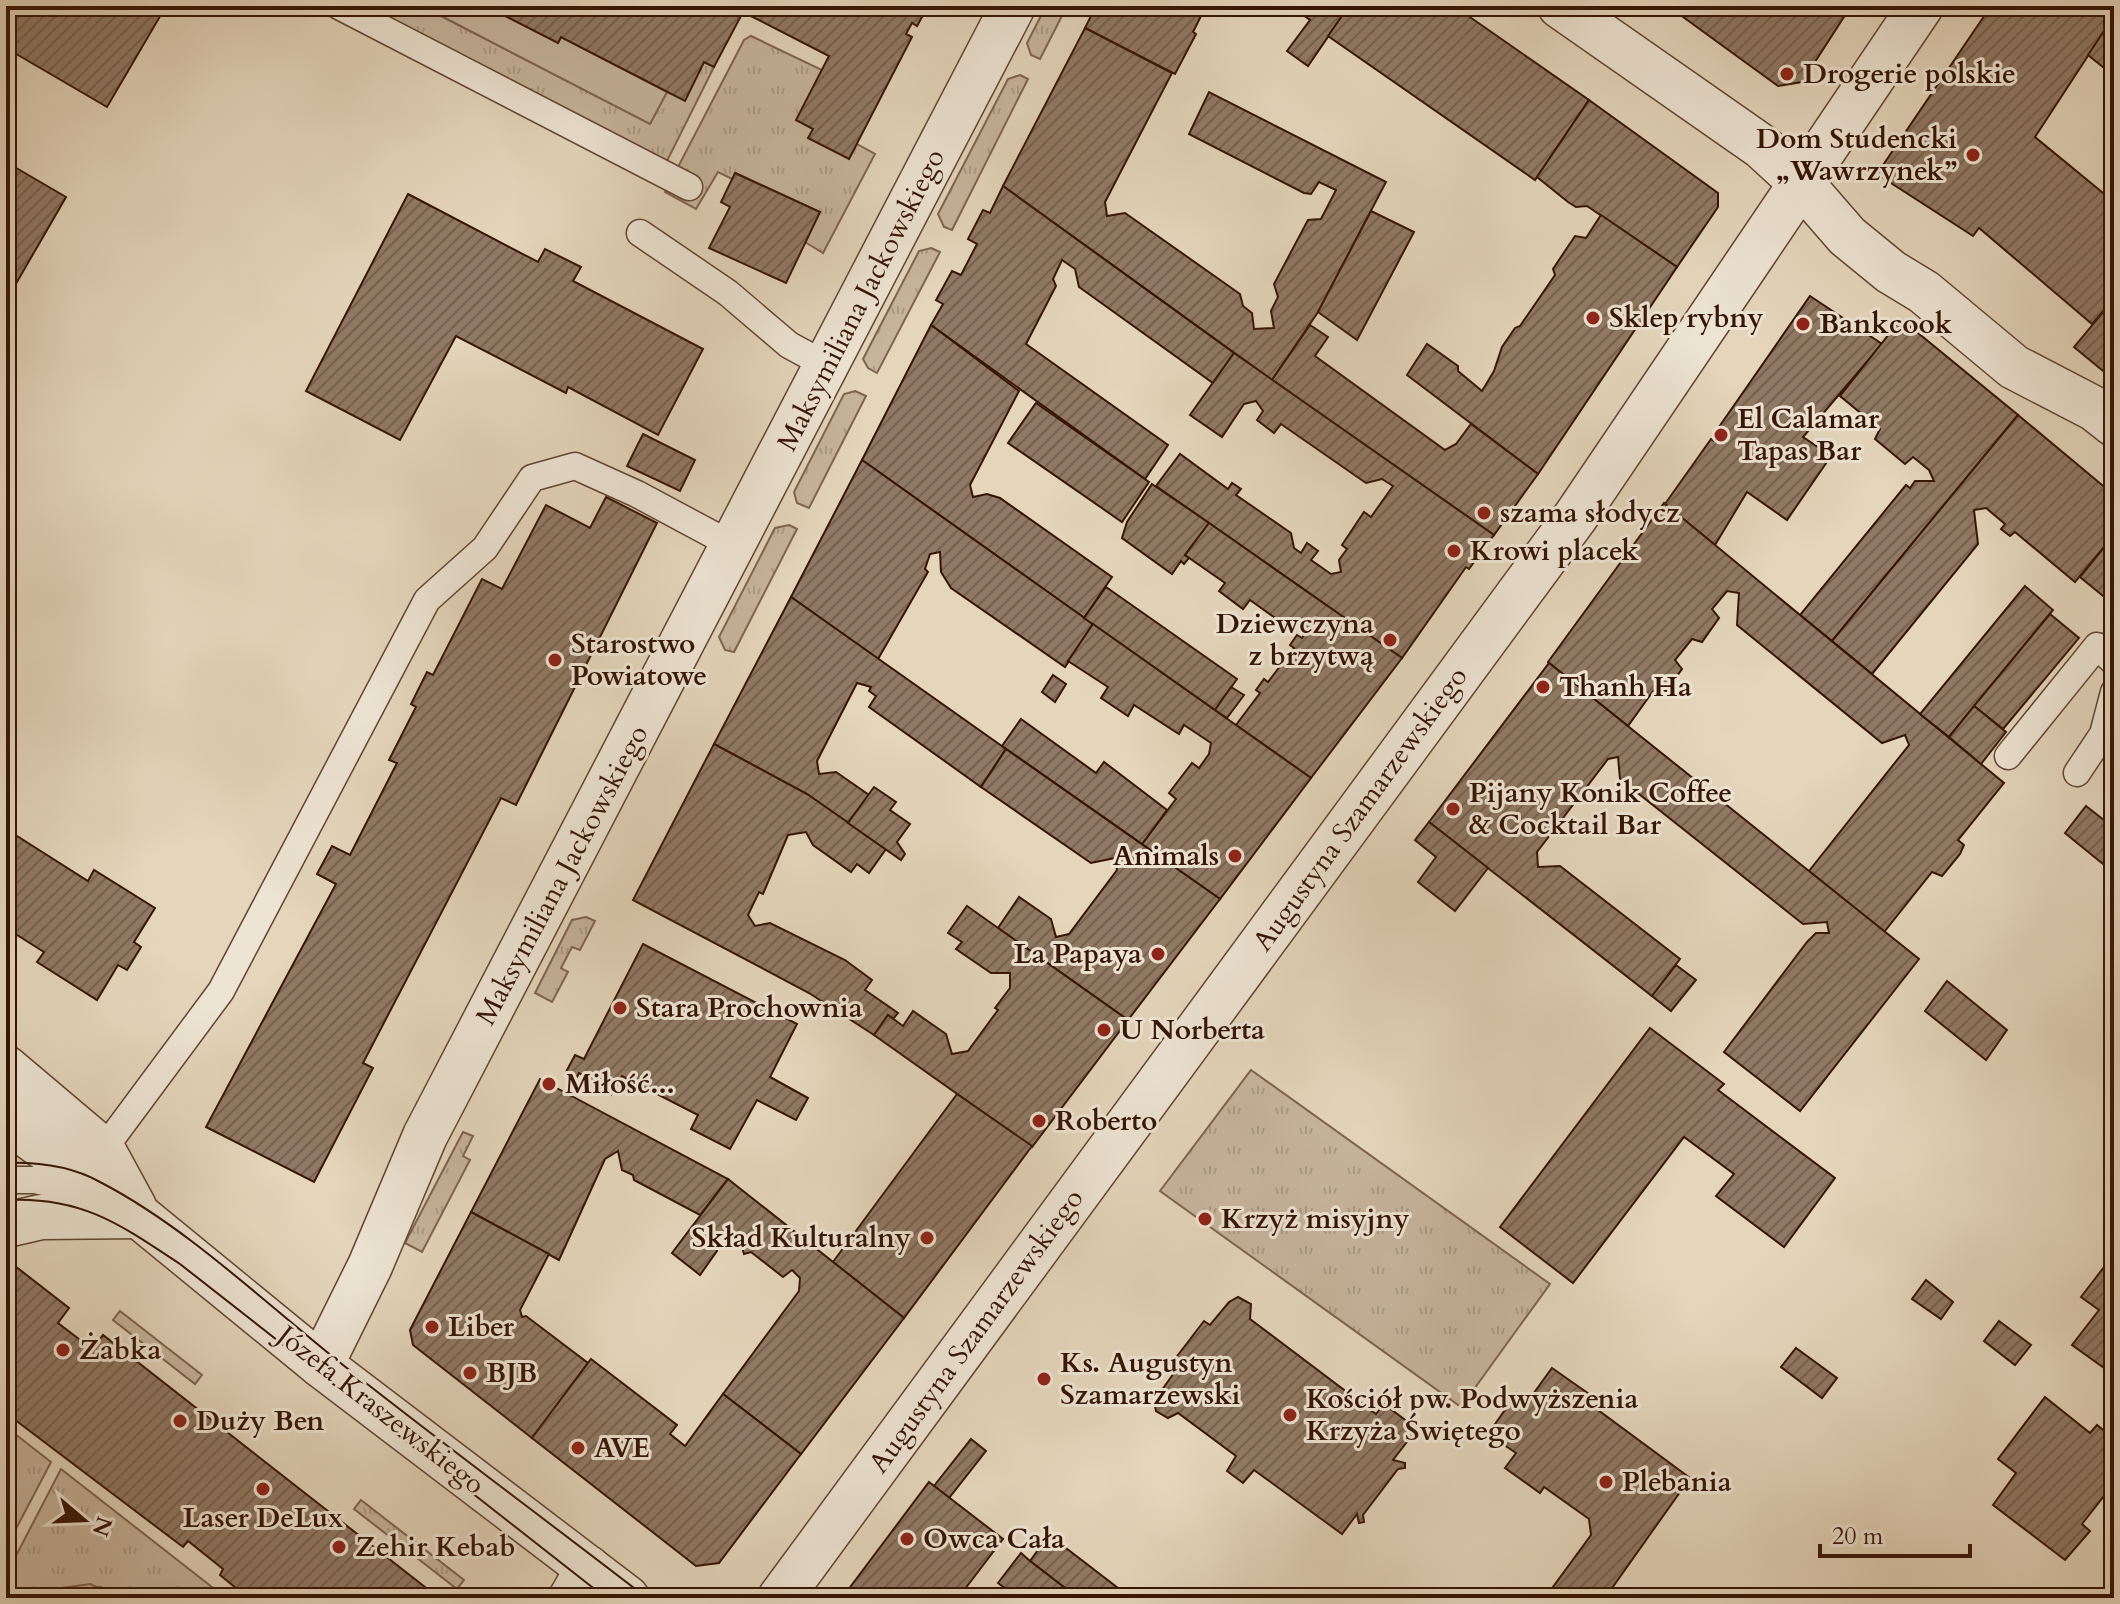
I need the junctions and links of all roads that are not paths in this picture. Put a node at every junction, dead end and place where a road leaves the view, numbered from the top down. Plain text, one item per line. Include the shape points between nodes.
1 (339, 6) edge
2 (1013, 6) edge
3 (1560, 6) edge
4 (1921, 6) edge
5 (1801, 183) junction
6 (689, 187) dead end
7 (640, 233) dead end
8 (826, 365) junction
9 (2114, 424) edge
10 (734, 546) junction
11 (2114, 662) edge
12 (2114, 692) edge
13 (2008, 756) dead end
14 (2077, 773) dead end
15 (6, 1068) edge
16 (6, 1120) edge
17 (103, 1150) junction
18 (6, 1180) edge
19 (139, 1216) junction
20 (6, 1225) edge
21 (321, 1365) junction
22 (580, 1583) edge
23 (627, 1598) edge
24 (780, 1598) edge

1 - 6 lane
2 - 8 street, Maksymiliana Jackowskiego
3 - 5 street via 1762,147
4 - 5 street, Augustyna Szamarzewskiego
5 - 9 street via 1847,236 2014,367
5 - 24 street, Augustyna Szamarzewskiego via 1576,516
7 - 8 lane via 728,293 789,345
8 - 10 street, Maksymiliana Jackowskiego
10 - 17 lane via 575,466 532,478 485,548 427,600 221,991
10 - 21 street, Maksymiliana Jackowskiego via 425,1136
11 - 13 lane via 2097,646
12 - 14 lane via 2103,734
15 - 17 street, Józefa Kraszewskiego
16 - 19 street, Józefa Kraszewskiego
17 - 19 street, Józefa Kraszewskiego
18 - 19 lane via 83,1189
19 - 20 street via 41,1217
19 - 21 street, Józefa Kraszewskiego
21 - 22 street, Józefa Kraszewskiego
22 - 23 street, Józefa Kraszewskiego

